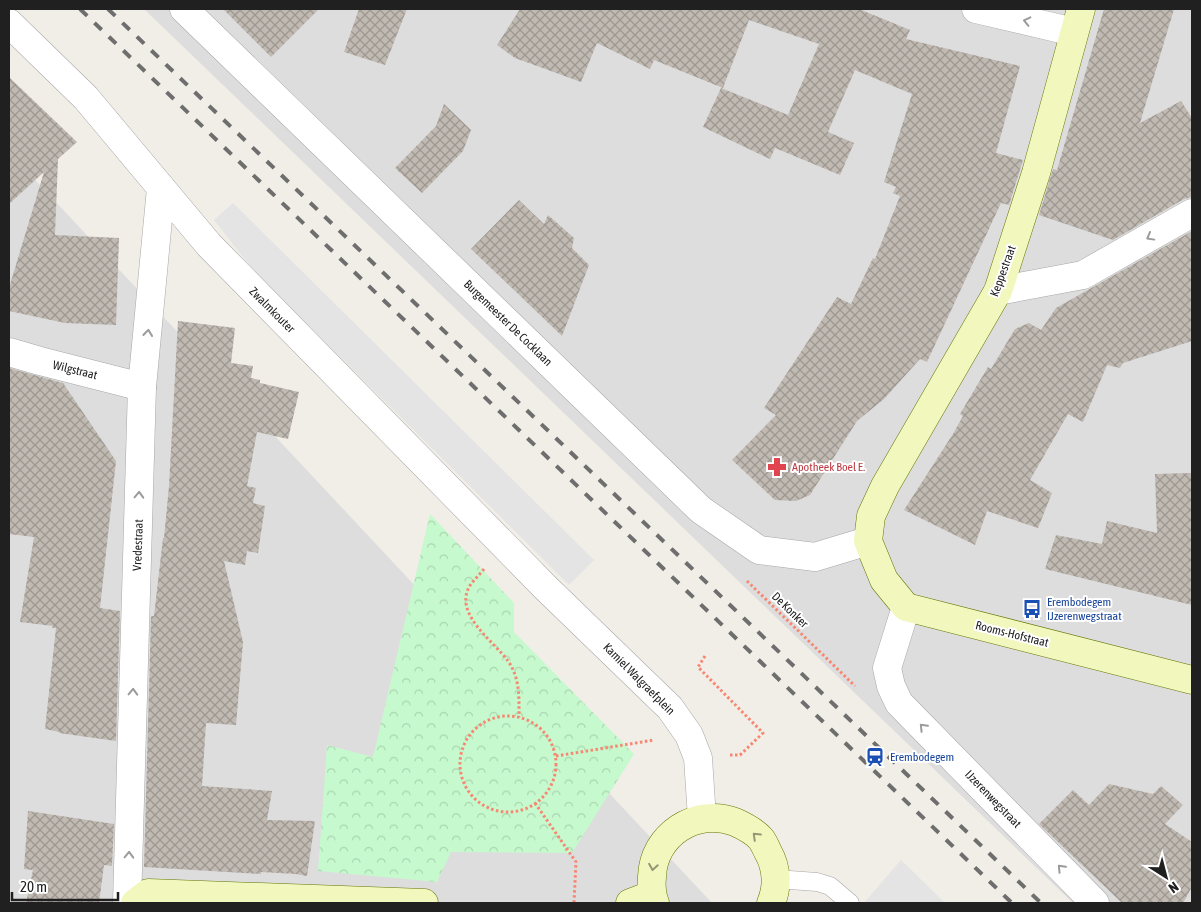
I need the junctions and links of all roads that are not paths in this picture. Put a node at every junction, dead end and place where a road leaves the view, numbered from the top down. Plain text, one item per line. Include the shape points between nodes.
1 (184, 9) edge
2 (976, 9) edge
3 (1077, 20) edge
4 (9, 23) edge
5 (161, 188) junction
6 (1192, 213) edge
7 (998, 290) junction
8 (9, 352) edge
9 (142, 387) junction
10 (868, 540) junction
11 (545, 588) joint
12 (906, 607) junction
13 (1192, 680) edge
14 (702, 818) junction
15 (773, 891) edge
16 (646, 900) edge
17 (127, 903) edge
18 (135, 903) edge
19 (424, 903) edge
20 (850, 903) edge
21 (1095, 903) edge

1 - 10 street, Burgemeester De Cocklaan via 701,510 759,550 815,557
3 -> 2 street
3 - 7 street, Keppestraat via 1036,173
4 - 5 street, Zwalmkouter via 86,98
9 -> 5 street, Vredestraat
5 - 11 street, Zwalmkouter via 209,245
6 -> 7 street via 1083,275
7 - 10 street, Keppestraat via 885,486 872,516
8 - 9 street, Wilgstraat
17 -> 9 street, Vredestraat
10 - 12 street via 884,580
11 - 14 street, Kamiel Walgraefplein via 670,708 694,746
12 - 13 street, Rooms-Hofstraat
21 -> 12 street, IJzerenwegstraat via 899,703 887,668
15 -> 14 street via 773,862 760,839 745,826 724,818
14 -> 16 street via 681,826 663,842 652,864
15 - 20 lane via 816,882 830,886
18 - 19 street via 148,893

